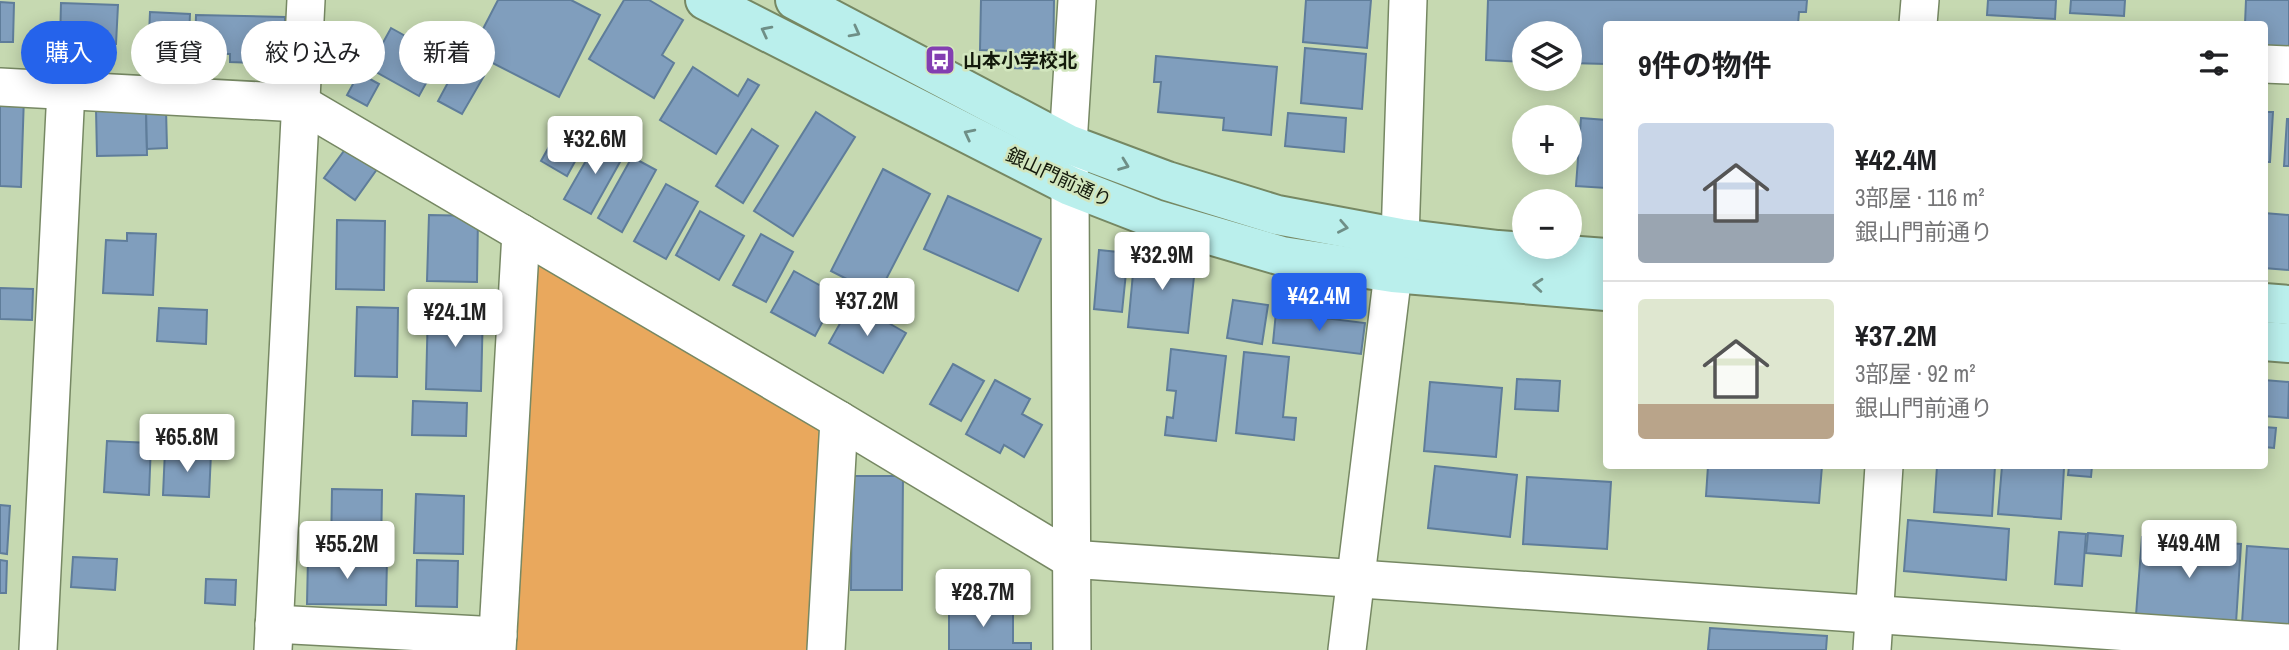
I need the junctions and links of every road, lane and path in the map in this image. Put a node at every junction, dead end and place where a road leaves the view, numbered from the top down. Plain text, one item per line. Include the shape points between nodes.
1 (306, 0) edge
2 (705, 0) edge
3 (795, 0) edge
4 (1077, 0) edge
5 (1408, 0) edge
6 (1920, 0) edge
7 (1918, 21) edge
8 (2268, 64) edge
9 (2289, 65) edge
10 (0, 87) edge
11 (66, 90) junction
12 (300, 103) junction
13 (1068, 144) junction
14 (1070, 186) junction
15 (522, 233) junction
16 (1396, 255) junction
17 (1603, 258) edge
18 (1603, 290) edge
19 (2268, 303) edge
20 (2289, 305) edge
21 (2268, 341) edge
22 (2289, 343) edge
23 (839, 420) junction
24 (1884, 469) edge
25 (1070, 559) junction
26 (1356, 579) junction
27 (1874, 614) junction
28 (273, 637) edge
29 (497, 643) edge
30 (2198, 643) edge
31 (2289, 643) edge
32 (38, 650) edge
33 (826, 650) edge
34 (1072, 650) edge
35 (1347, 650) edge
36 (1872, 650) edge

1 - 12 street
14 -> 2 street, 銀山門前通り
3 -> 13 street, 銀山門前通り
4 - 13 street
5 - 16 street
6 - 7 street
8 - 9 street
10 - 11 street
11 - 12 street
11 - 32 street
12 - 15 street
12 - 28 street
13 - 14 street
13 -> 16 street, 銀山門前通り
14 - 16 street, 銀山門前通り via 1155,219 1282,256
14 - 25 street
15 - 23 street
15 - 29 street
16 - 17 street, 銀山門前通り via 1498,250
18 -> 16 street, 銀山門前通り
16 - 26 street
19 - 20 street
21 - 22 street
23 - 25 street
23 - 33 street
24 - 27 street
25 - 26 street
25 - 34 street
26 - 27 street
26 - 35 street
27 - 30 street
27 - 36 street
28 - 29 street
30 - 31 street

